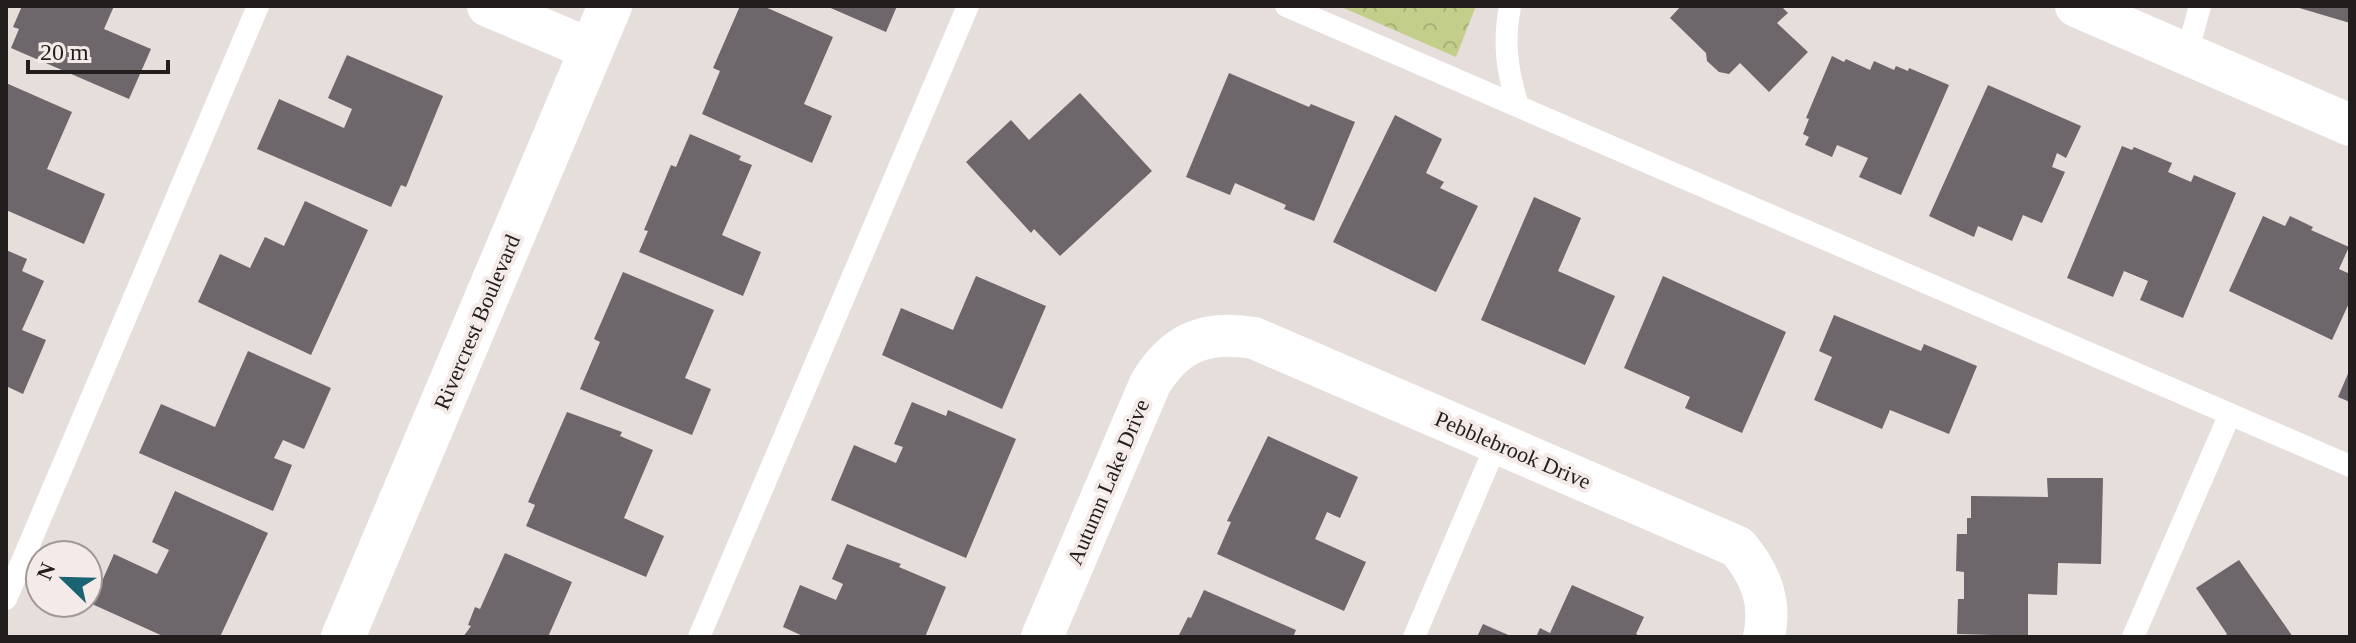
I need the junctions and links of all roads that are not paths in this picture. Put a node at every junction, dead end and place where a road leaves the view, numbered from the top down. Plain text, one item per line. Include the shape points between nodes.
1 (258, 6) edge
2 (488, 6) edge
3 (610, 6) edge
4 (968, 6) edge
5 (1286, 6) edge
6 (1510, 6) edge
7 (2076, 6) edge
8 (2200, 6) edge
9 (592, 50) junction
10 (2187, 54) junction
11 (1518, 106) junction
12 (2350, 125) edge
13 (1194, 341) joint
14 (2230, 414) junction
15 (1497, 443) junction
16 (2350, 466) edge
17 (6, 599) edge
18 (343, 637) edge
19 (699, 637) edge
20 (1042, 637) edge
21 (1414, 637) edge
22 (1764, 637) edge
23 (2133, 637) edge

1 - 17 lane
2 - 9 street
3 - 9 street, Rivercrest Boulevard
4 - 19 lane
5 - 11 lane
6 - 11 lane via 1507,72
7 - 10 street
8 - 10 lane
9 - 18 street, Rivercrest Boulevard
10 - 12 street
11 - 14 lane
13 - 15 street, Pebblebrook Drive via 1213,335 1254,338
13 - 20 street, Autumn Lake Drive via 1160,366 1150,384
14 - 16 lane
14 - 23 lane
15 - 21 lane
15 - 22 street, Pebblebrook Drive via 1738,547 1755,568 1765,593

